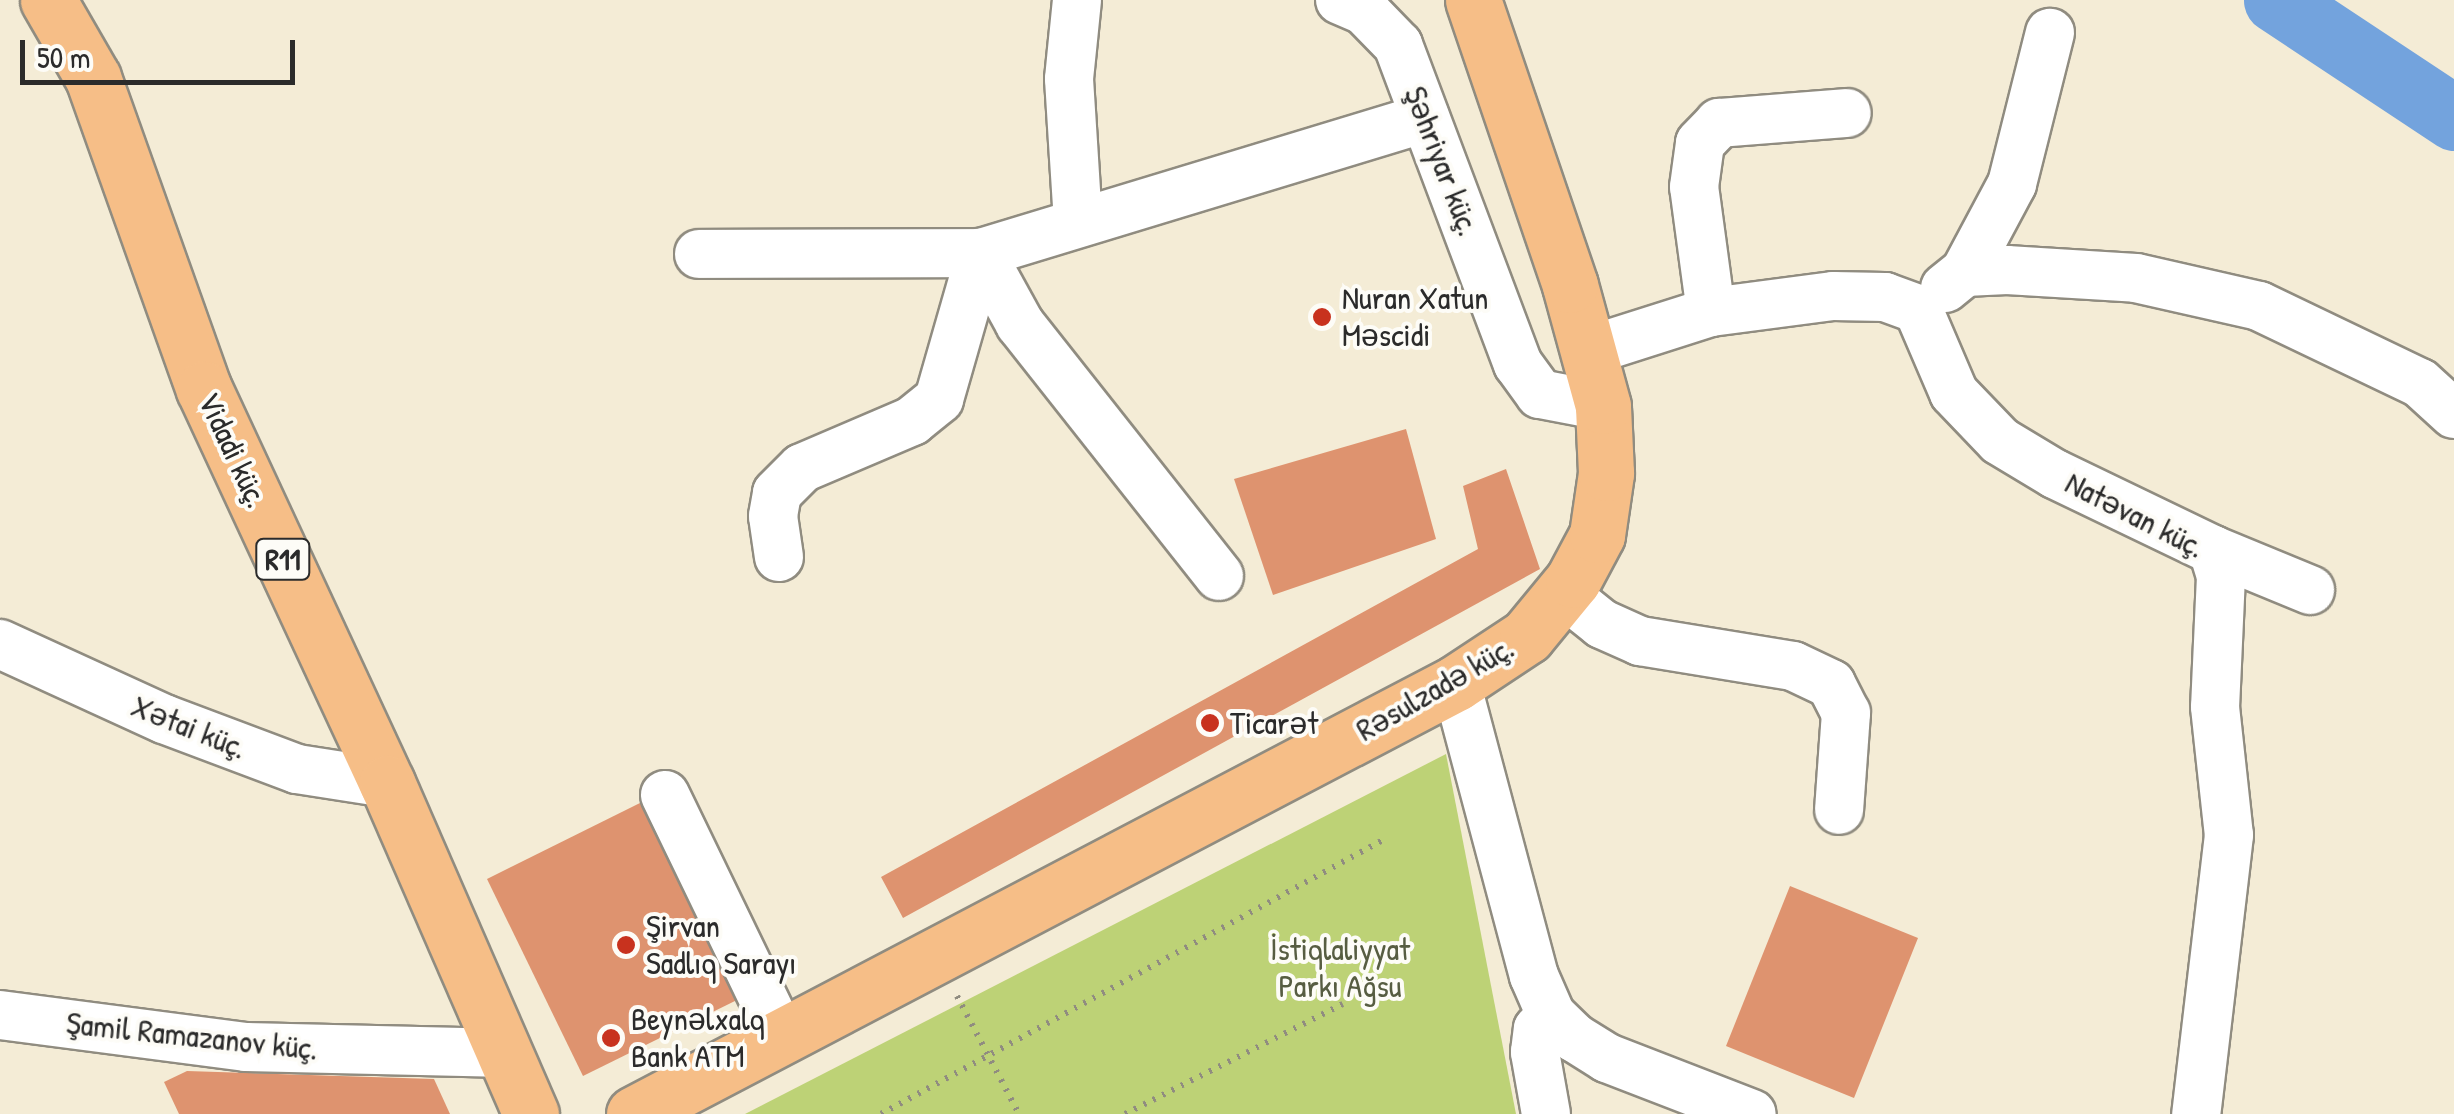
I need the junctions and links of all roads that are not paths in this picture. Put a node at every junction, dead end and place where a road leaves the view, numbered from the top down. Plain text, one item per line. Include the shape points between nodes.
1 (48, 0) edge
2 (1076, 0) edge
3 (1340, 0) edge
4 (1473, 0) edge
5 (2050, 33) dead end
6 (1847, 114) dead end
7 (1425, 118) junction
8 (1078, 223) junction
9 (982, 253) junction
10 (699, 254) dead end
11 (1965, 272) junction
12 (1918, 309) junction
13 (1711, 312) junction
14 (1588, 351) junction
15 (1603, 406) junction
16 (2454, 414) edge
17 (2213, 550) junction
18 (779, 556) dead end
19 (1219, 576) dead end
20 (2310, 590) dead end
21 (1562, 592) junction
22 (0, 644) edge
23 (1456, 683) junction
24 (387, 783) junction
25 (665, 795) dead end
26 (1840, 810) dead end
27 (1551, 1014) junction
28 (0, 1015) edge
29 (782, 1037) junction
30 (504, 1053) junction
31 (1695, 1104) edge
32 (531, 1114) edge
33 (634, 1114) edge
34 (1546, 1114) edge
35 (1752, 1114) edge
36 (2196, 1114) edge

1 - 24 main road, Vidadi küç. / R11 via 93,78 204,388
2 - 8 street via 1068,79
3 - 7 street, Şəhriyar küç. via 1364,10 1398,45
4 - 14 main road, Rəsulzadə küç.
5 - 11 street via 2012,184
6 - 13 street via 1719,123 1700,143 1694,187
7 - 8 street
7 - 15 street, Şəhriyar küç. via 1518,364 1540,394
8 - 9 street
9 - 10 street
9 - 18 street via 939,398 912,421 802,468 778,493 773,516
9 - 19 street via 1020,324
11 - 12 street
11 - 16 street via 2136,278 2259,306 2420,383
12 - 13 street via 1885,297 1833,296
12 - 17 street, Natəvan küç. via 1954,392 2000,441
13 - 14 street
14 - 15 main road, Rəsulzadə küç.
15 - 21 main road, Rəsulzadə küç. via 1606,473 1596,535
17 - 20 street
17 - 36 street, Natəvan küç. via 2221,576 2215,707 2229,835
21 - 23 main road, Rəsulzadə küç. via 1527,636
21 - 26 street via 1602,624 1640,641 1793,666 1831,684 1846,713
22 - 24 street, Xətai küç. via 297,770
23 - 27 street via 1534,976
23 - 29 main road, Rəsulzadə küç.
24 - 30 main road, Vidadi küç. / R11
25 - 29 street
27 - 31 street via 1607,1058
27 - 34 street via 1538,1029 1534,1052
28 - 30 street, Şamil Ramazanov küç. via 246,1048
29 - 33 main road, Rəsulzadə küç.
30 - 32 main road, Vidadi küç. / R11
31 - 35 street

